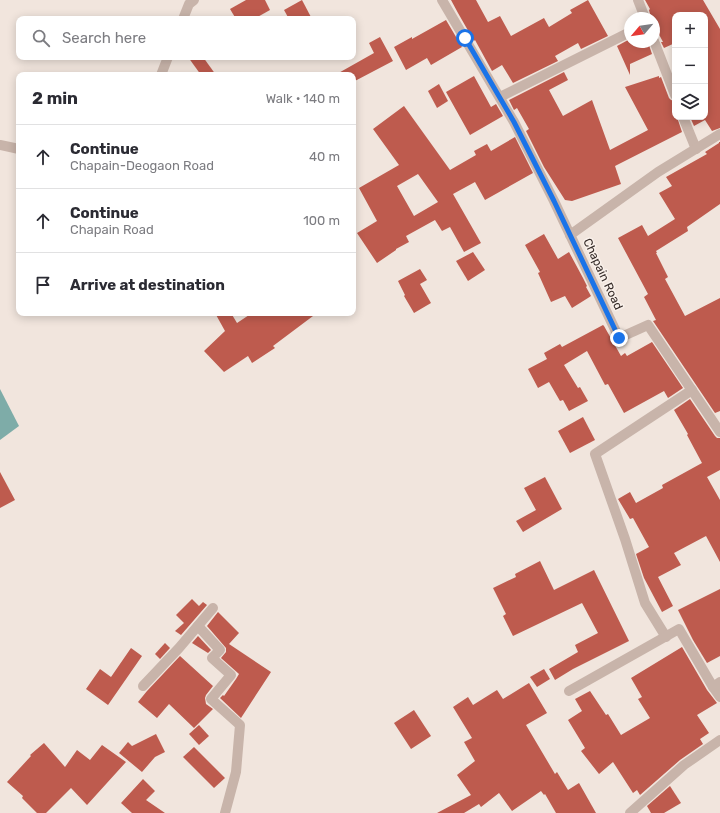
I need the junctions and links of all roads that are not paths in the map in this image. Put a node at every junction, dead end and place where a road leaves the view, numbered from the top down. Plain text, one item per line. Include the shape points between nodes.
1 (194, 0) edge
2 (442, 0) edge
3 (638, 0) edge
4 (643, 12) edge
5 (184, 16) edge
6 (624, 35) edge
7 (657, 48) edge
8 (167, 60) edge
9 (162, 72) edge
10 (672, 87) edge
11 (500, 98) junction
12 (684, 120) edge
13 (720, 134) edge
14 (0, 145) edge
15 (16, 148) edge
16 (696, 149) junction
17 (570, 235) junction
18 (692, 390) junction
19 (720, 432) edge
20 (213, 608) dead end
21 (198, 626) junction
22 (666, 637) junction
23 (716, 685) edge
24 (143, 686) dead end
25 (570, 691) dead end
26 (720, 697) edge
27 (720, 740) edge
28 (225, 813) edge
29 (630, 813) edge

1 - 5 street via 189,4
2 - 11 street, Chapain Road
3 - 4 street
6 - 11 street
7 - 10 street
8 - 9 street
11 - 17 street, Chapain Road
12 - 16 street
13 - 16 street
14 - 15 street
16 - 17 street via 658,172
17 - 18 street, Chapain Road via 619,338 648,326
18 - 19 street, Chapain Road
18 - 22 street via 595,454 646,603
20 - 21 street
21 - 24 street
21 - 28 street via 220,650 212,658 231,675 211,700 240,725 236,772
22 - 23 street via 679,629
22 - 25 street
23 - 26 street
27 - 29 street via 684,765

